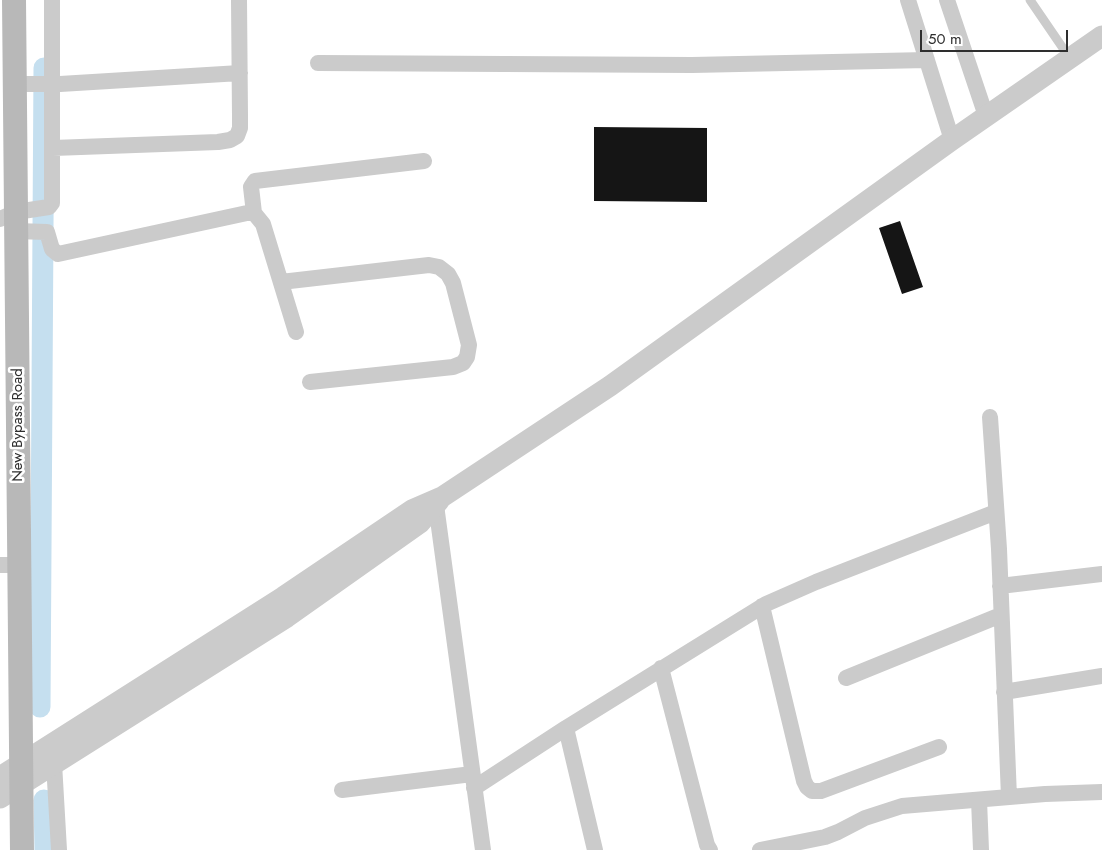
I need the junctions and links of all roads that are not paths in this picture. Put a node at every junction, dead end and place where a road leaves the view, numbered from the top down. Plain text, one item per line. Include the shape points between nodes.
1 (14, 0) edge
2 (52, 0) edge
3 (239, 0) edge
4 (908, 0) edge
5 (947, 0) edge
6 (1030, 0) edge
7 (7, 35) edge
8 (1102, 36) edge
9 (1069, 58) junction
10 (927, 60) junction
11 (318, 63) dead end
12 (240, 73) junction
13 (37, 84) junction
14 (986, 116) junction
15 (952, 140) junction
16 (53, 148) junction
17 (424, 161) dead end
18 (254, 213) junction
19 (27, 220) edge
20 (281, 282) junction
21 (296, 332) dead end
22 (310, 382) dead end
23 (990, 417) dead end
24 (439, 501) junction
25 (996, 512) junction
26 (9, 565) edge
27 (1102, 574) edge
28 (1000, 586) junction
29 (762, 606) junction
30 (1001, 614) junction
31 (661, 668) junction
32 (1102, 676) edge
33 (846, 678) dead end
34 (1004, 692) junction
35 (566, 728) junction
36 (939, 746) dead end
37 (54, 763) junction
38 (14, 775) edge
39 (474, 781) junction
40 (342, 790) dead end
41 (1102, 792) edge
42 (1009, 797) junction
43 (0, 798) edge
44 (979, 800) junction
45 (22, 850) edge
46 (59, 850) edge
47 (483, 850) edge
48 (595, 850) edge
49 (710, 850) edge
50 (760, 850) edge
51 (981, 850) edge

1 - 7 main road, New Bypass Road
2 - 13 street
3 - 12 street
4 - 10 street
5 - 14 street
6 - 9 lane
7 - 13 main road, New Bypass Road
8 - 9 street
9 - 14 street
10 - 11 street via 692,65
10 - 15 street
12 - 13 street
12 - 16 street via 240,128 230,140
13 - 16 street
13 - 19 main road, New Bypass Road
14 - 15 street
15 - 24 street via 610,386
16 - 19 street via 52,206
17 - 18 street via 255,181 251,187
18 - 19 street via 58,254 52,249 49,234
18 - 20 street via 263,224
19 - 26 main road, New Bypass Road
20 - 21 street
20 - 22 street via 429,265 439,267 453,283 470,346 463,363 453,367
23 - 25 street
24 - 37 street via 420,523 287,617
24 - 38 street via 412,510
24 - 39 street
25 - 28 street
25 - 29 street
26 - 38 main road, New Bypass Road
27 - 28 street
28 - 30 street
29 - 31 street
29 - 36 street via 807,787 821,791
30 - 33 street
30 - 34 street
31 - 35 street
31 - 49 street
32 - 34 street
34 - 42 street
35 - 39 street
35 - 48 street
37 - 38 street
37 - 46 street
38 - 43 street
38 - 45 main road, New Bypass Road
39 - 40 street
39 - 47 street
41 - 42 street
42 - 44 street
44 - 50 street via 902,806 865,818 825,837
44 - 51 street

